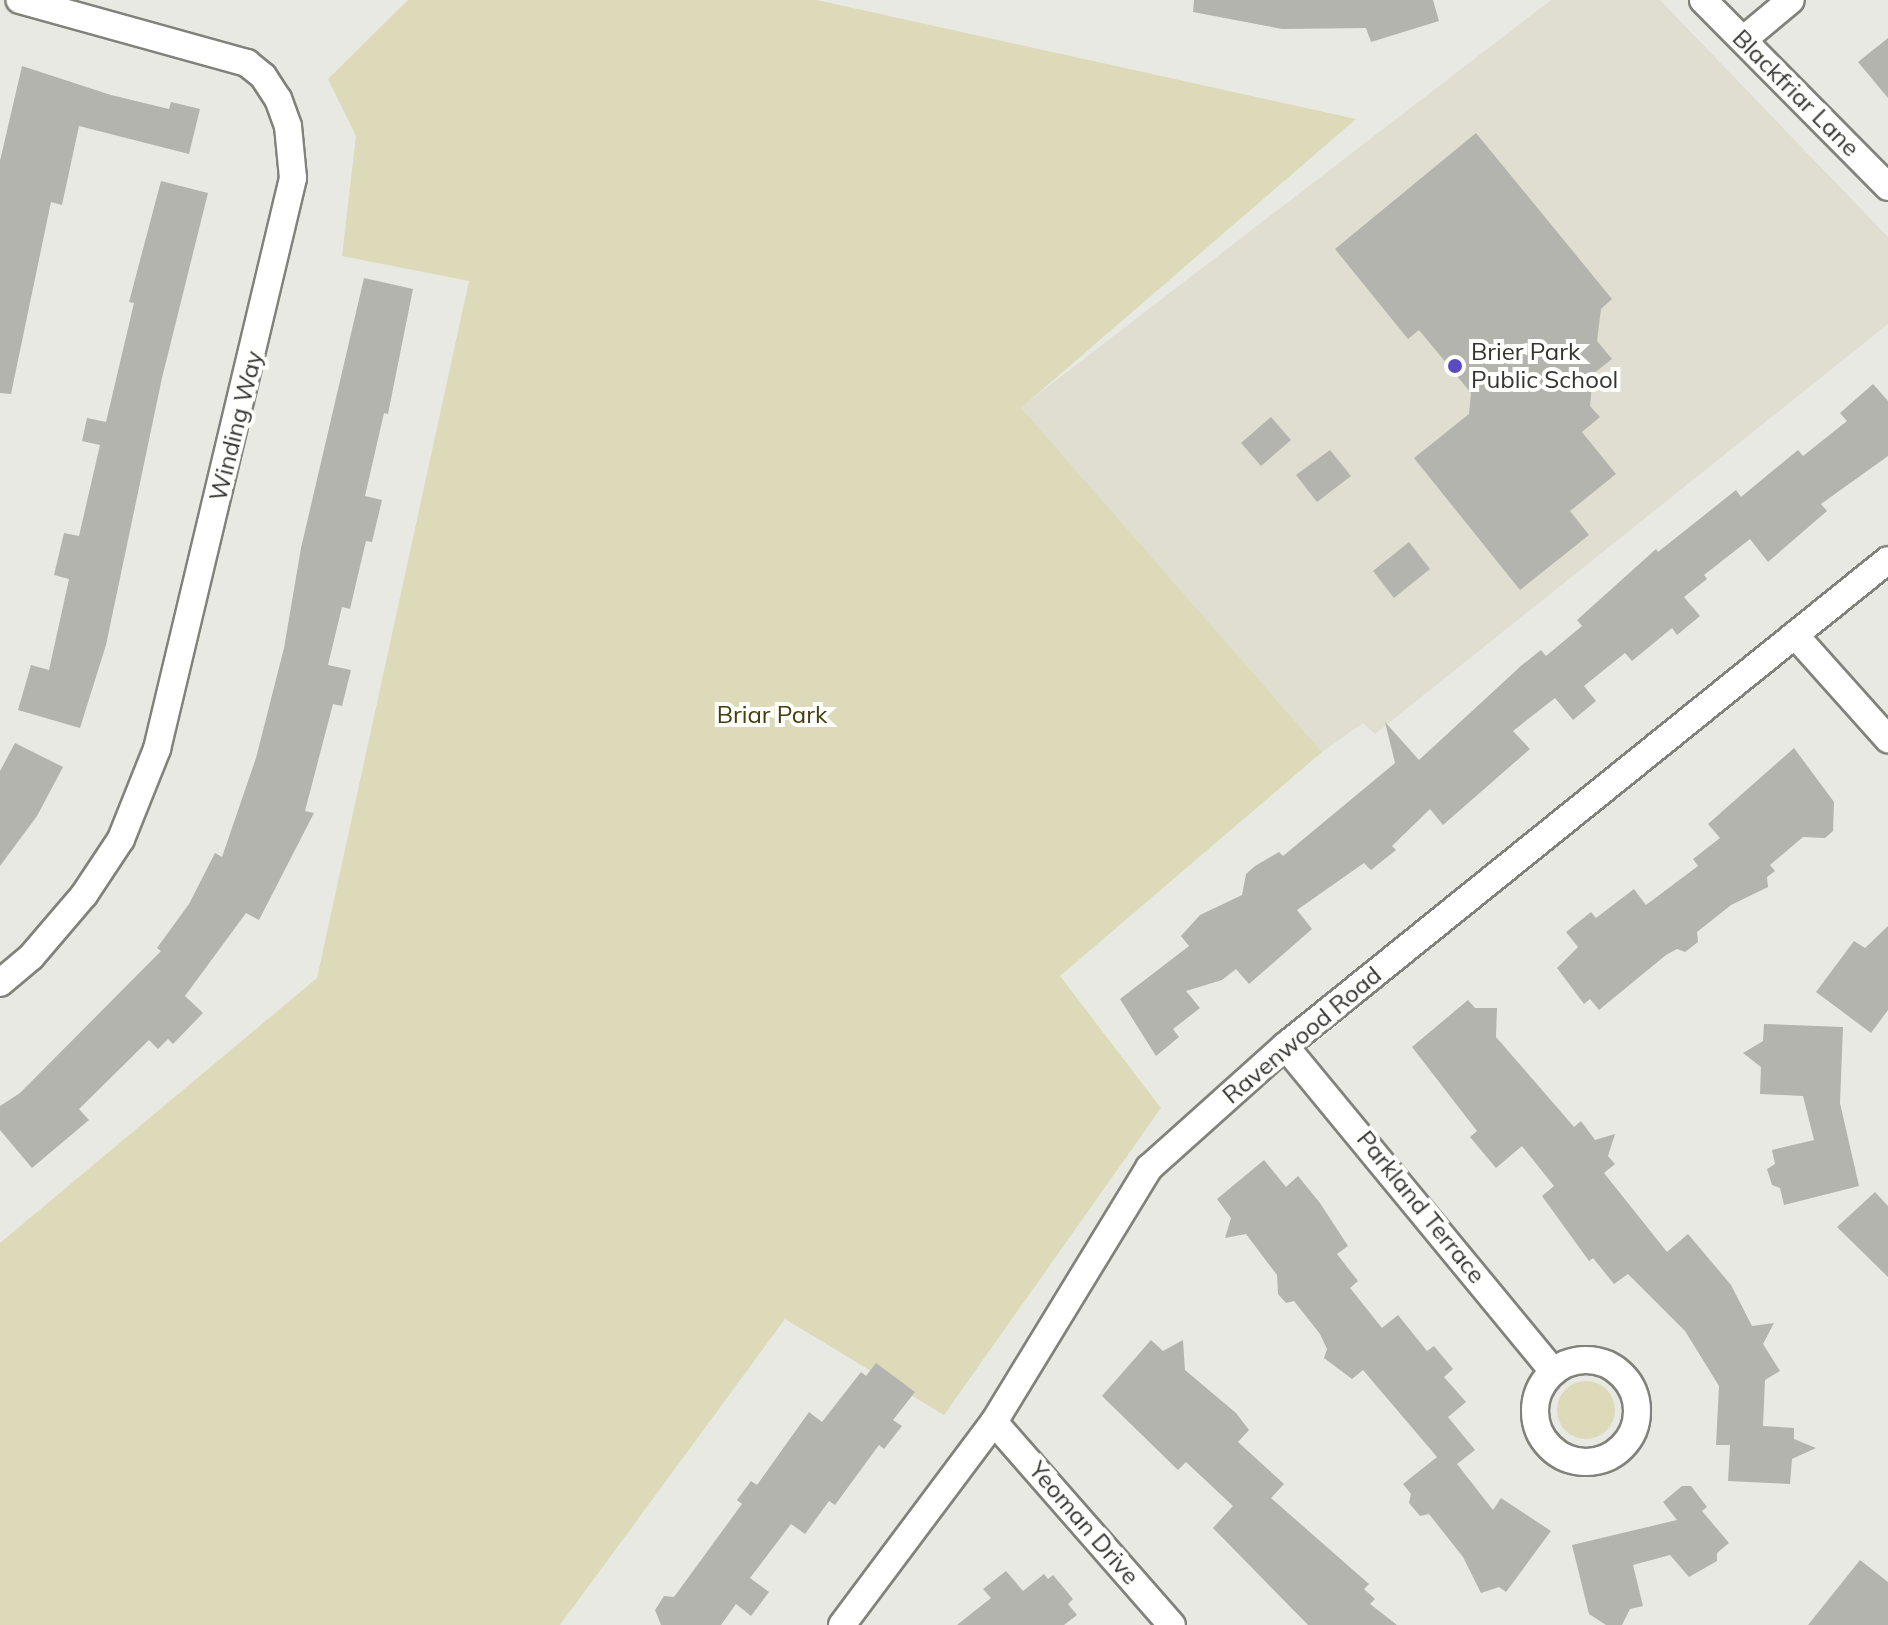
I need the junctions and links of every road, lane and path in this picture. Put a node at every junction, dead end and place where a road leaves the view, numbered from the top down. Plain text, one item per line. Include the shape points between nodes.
1 (20, 0) edge
2 (1703, 0) edge
3 (1791, 0) edge
4 (1743, 40) junction
5 (1888, 187) edge
6 (1888, 560) edge
7 (1795, 635) junction
8 (1888, 739) edge
9 (0, 983) edge
10 (1285, 1046) junction
11 (1553, 1371) dead end
12 (994, 1422) junction
13 (842, 1625) edge
14 (1172, 1625) edge

1 - 9 street, Winding Way via 247,63 278,99 288,126 293,178 157,749 121,839 84,895 31,957
2 - 4 street, Blackfriar Lane
3 - 4 street
4 - 5 street, Blackfriar Lane
6 - 7 street, Ravenwood Road
7 - 8 street
7 - 10 street, Ravenwood Road
10 - 11 street, Parkland Terrace
10 - 12 street, Ravenwood Road via 1149,1168
12 - 13 street, Ravenwood Road
12 - 14 street, Yeoman Drive

